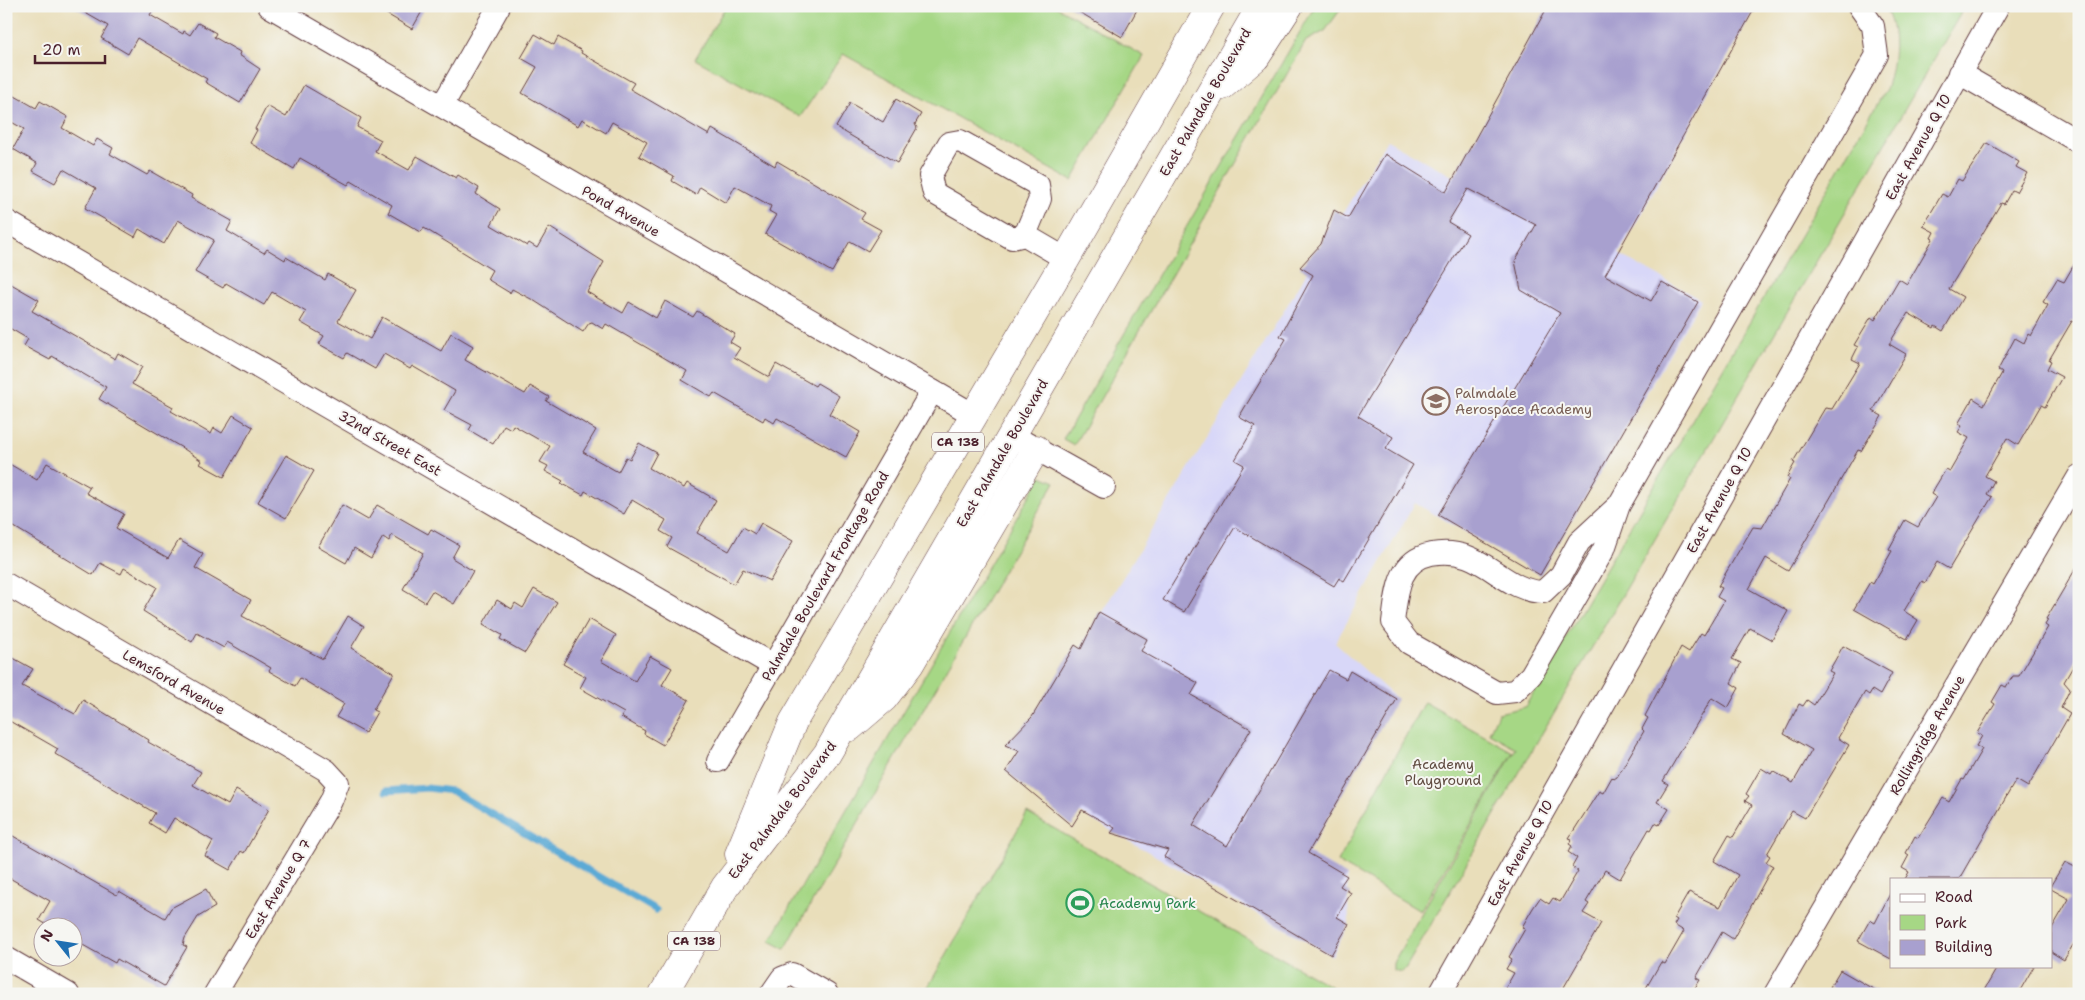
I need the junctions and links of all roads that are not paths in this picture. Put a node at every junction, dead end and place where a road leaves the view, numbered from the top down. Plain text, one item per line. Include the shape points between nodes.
1 (269, 6) edge
2 (499, 6) edge
3 (1211, 6) edge
4 (1261, 6) edge
5 (1289, 6) edge
6 (1859, 6) edge
7 (1998, 6) edge
8 (1959, 73) junction
9 (1209, 96) junction
10 (442, 106) junction
11 (2079, 142) edge
12 (6, 221) edge
13 (1026, 235) junction
14 (1066, 259) junction
15 (932, 391) junction
16 (974, 415) junction
17 (1012, 436) junction
18 (1036, 449) junction
19 (2079, 476) edge
20 (1104, 487) dead end
21 (1619, 505) junction
22 (6, 584) edge
23 (774, 666) junction
24 (836, 739) junction
25 (718, 761) dead end
26 (338, 783) joint
27 (725, 887) junction
28 (6, 958) edge
29 (776, 986) edge
30 (665, 993) edge
31 (68, 994) edge
32 (215, 994) edge
33 (826, 994) edge
34 (1440, 994) edge
35 (1775, 994) edge

1 - 10 street, Pond Avenue
2 - 10 street
3 - 14 highway, East Palmdale Boulevard / CA 138
4 - 9 highway, East Palmdale Boulevard
5 - 9 highway via 1256,57
6 - 21 street via 1873,26 1877,55
7 - 8 street, East Avenue Q 10
8 - 11 street
8 - 34 street, East Avenue Q 10
9 - 17 highway, East Palmdale Boulevard
10 - 15 street, Pond Avenue
12 - 23 street, 32nd Street East
13 - 13 street via 1012,238 934,193 930,176 949,142 960,141 1038,185 1040,199
13 - 14 street
14 - 16 highway, East Palmdale Boulevard / CA 138
15 - 16 street, Pond Avenue
15 - 23 street, Palmdale Boulevard Frontage Road
16 - 27 highway, East Palmdale Boulevard / CA 138 via 793,722
17 - 18 street
17 - 24 highway, East Palmdale Boulevard
18 - 20 street
18 - 24 highway via 910,664 884,698
19 - 35 street, Rollingridge Avenue
21 - 21 street via 1579,542 1561,575 1543,592 1529,592 1471,557 1446,551 1426,555 1410,563 1399,582 1393,622 1409,643 1497,693 1515,691 1531,676 1604,549
22 - 26 street, Lemsford Avenue via 326,770
23 - 25 street, Palmdale Boulevard Frontage Road
24 - 27 highway, East Palmdale Boulevard
26 - 32 street, East Avenue Q 7 via 331,801
27 - 30 highway, East Palmdale Boulevard / CA 138
28 - 31 street
29 - 33 street via 792,974

